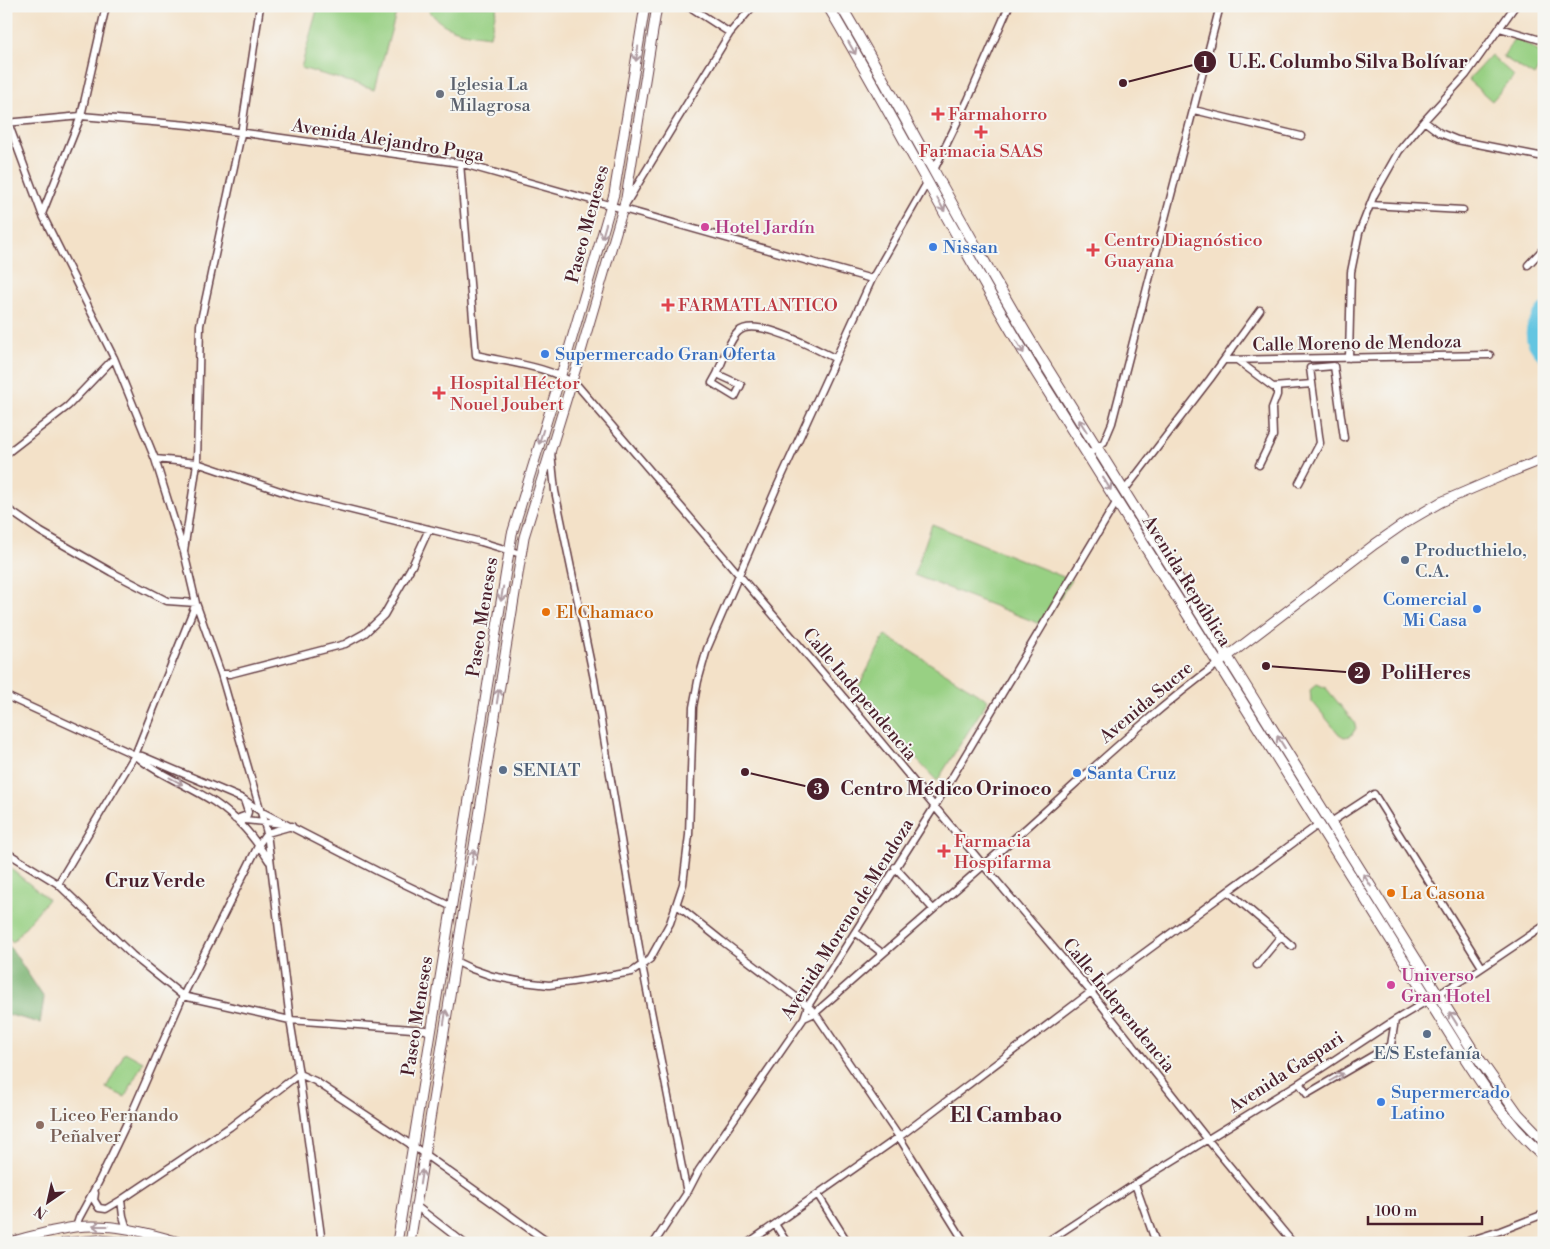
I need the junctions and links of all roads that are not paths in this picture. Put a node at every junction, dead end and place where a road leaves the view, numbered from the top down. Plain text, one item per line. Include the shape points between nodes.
1 (106, 6) edge
2 (260, 6) edge
3 (645, 6) edge
4 (658, 6) edge
5 (680, 6) edge
6 (753, 6) edge
7 (828, 6) edge
8 (841, 6) edge
9 (1010, 6) edge
10 (1220, 6) edge
11 (1515, 6) edge
12 (1500, 28) junction
13 (730, 33) junction
14 (1544, 41) edge
15 (1194, 110) junction
16 (81, 116) junction
17 (7, 121) edge
18 (1424, 121) junction
19 (241, 134) junction
20 (1301, 136) dead end
21 (1544, 157) edge
22 (460, 162) junction
23 (934, 170) junction
24 (928, 181) junction
25 (1370, 205) junction
26 (611, 206) junction
27 (623, 209) junction
28 (1463, 210) dead end
29 (42, 214) junction
30 (1544, 248) edge
31 (1528, 265) dead end
32 (872, 279) junction
33 (1260, 310) dead end
34 (1490, 355) dead end
35 (114, 358) junction
36 (835, 358) junction
37 (1349, 358) junction
38 (1224, 360) junction
39 (1236, 360) junction
40 (718, 374) dead end
41 (567, 379) junction
42 (1312, 384) junction
43 (1277, 387) junction
44 (1344, 438) dead end
45 (551, 447) junction
46 (1097, 448) junction
47 (6, 454) edge
48 (1088, 455) junction
49 (154, 459) junction
50 (1544, 459) edge
51 (197, 463) junction
52 (1259, 465) dead end
53 (1299, 483) dead end
54 (1124, 491) junction
55 (1118, 502) junction
56 (6, 508) edge
57 (429, 529) junction
58 (509, 550) junction
59 (184, 552) junction
60 (521, 554) junction
61 (740, 575) junction
62 (196, 603) junction
63 (1228, 657) junction
64 (1219, 664) junction
65 (222, 674) junction
66 (6, 696) edge
67 (135, 755) junction
68 (243, 799) junction
69 (935, 806) junction
70 (260, 810) junction
71 (235, 819) junction
72 (263, 821) junction
73 (1331, 822) junction
74 (1319, 824) junction
75 (292, 826) junction
76 (267, 832) junction
77 (259, 844) junction
78 (6, 852) edge
79 (271, 863) junction
80 (248, 865) junction
81 (984, 866) junction
82 (895, 868) junction
83 (58, 884) junction
84 (1229, 892) junction
85 (677, 905) junction
86 (452, 909) junction
87 (933, 909) junction
88 (1544, 926) edge
89 (855, 932) junction
90 (1281, 936) junction
91 (1292, 946) dead end
92 (882, 953) junction
93 (455, 961) junction
94 (642, 965) junction
95 (1257, 966) dead end
96 (1482, 967) junction
97 (1091, 992) junction
98 (1438, 993) junction
99 (183, 996) junction
100 (1429, 1000) junction
101 (808, 1006) junction
102 (815, 1013) junction
103 (804, 1018) junction
104 (290, 1020) junction
105 (1395, 1020) junction
106 (430, 1033) junction
107 (299, 1074) junction
108 (1298, 1083) junction
109 (898, 1137) junction
110 (1208, 1140) junction
111 (1544, 1141) edge
112 (413, 1146) junction
113 (424, 1154) junction
114 (1544, 1156) edge
115 (99, 1181) junction
116 (1136, 1184) junction
117 (687, 1193) junction
118 (818, 1195) junction
119 (121, 1200) junction
120 (416, 1206) junction
121 (1544, 1214) edge
122 (775, 1224) junction
123 (76, 1227) junction
124 (127, 1229) junction
125 (6, 1243) edge
126 (64, 1243) edge
127 (129, 1243) edge
128 (182, 1243) edge
129 (322, 1243) edge
130 (397, 1243) edge
131 (410, 1243) edge
132 (464, 1243) edge
133 (549, 1243) edge
134 (654, 1243) edge
135 (748, 1243) edge
136 (787, 1243) edge
137 (848, 1243) edge
138 (965, 1243) edge
139 (1045, 1243) edge
140 (1156, 1243) edge
141 (1293, 1243) edge
142 (1462, 1243) edge

1 - 16 street
2 - 19 street
3 -> 26 street, Paseo Meneses
4 - 27 street, Paseo Meneses
5 - 13 street via 690,7
6 - 13 street
7 -> 24 main road, Avenida República
8 - 23 main road, Avenida República
9 - 23 street
10 - 15 street
11 - 12 street
12 - 14 street
12 - 18 street via 1466,75
13 - 27 street
15 - 20 street
15 - 46 street via 1112,422 1106,440
16 - 17 street, Avenida Alejandro Puga
16 - 19 street, Avenida Alejandro Puga via 188,125
16 - 29 street
17 - 29 street
18 - 21 street via 1457,140
18 - 25 street via 1399,151
19 - 22 street, Avenida Alejandro Puga
19 - 51 street via 200,325
22 - 26 street, Avenida Alejandro Puga
22 - 41 street via 476,355
23 - 24 street
46 -> 23 main road, Avenida República via 1022,327
24 - 32 street
24 -> 48 main road, Avenida República via 1012,332
25 - 28 street
25 - 37 street via 1359,233 1351,272
26 - 27 street, Avenida Alejandro Puga
26 -> 41 street, Paseo Meneses
27 - 32 street, Avenida Alejandro Puga
27 - 41 street, Paseo Meneses
29 - 35 street
30 - 31 street
32 - 36 street
33 - 38 street, Calle Moreno de Mendoza
34 - 37 street, Calle Moreno de Mendoza
35 - 47 street via 68,406
35 - 49 street
36 - 40 street via 774,330 748,327 739,332 732,342
36 - 61 street
37 - 39 street, Calle Moreno de Mendoza
38 - 39 street, Calle Moreno de Mendoza
38 - 54 street, Calle Moreno de Mendoza
39 - 43 street
41 - 45 street, Paseo Meneses
41 -> 58 street, Paseo Meneses via 517,513
41 - 61 street, Calle Independencia via 584,393
42 - 43 street
42 - 44 street via 1310,368 1334,366
42 - 53 street via 1320,443
43 - 52 street via 1272,408 1272,436
45 - 60 street, Paseo Meneses via 529,516
45 - 94 street via 555,491 594,679
46 - 48 street
46 - 54 main road, Avenida República
48 -> 55 main road, Avenida República
49 - 51 street
49 - 59 street
50 - 63 street, Avenida Sucre via 1441,502 1405,523
51 - 57 street via 296,496
51 - 59 street
54 - 63 main road, Avenida República
55 - 64 main road, Avenida República
55 - 69 street, Avenida Moreno de Mendoza
56 - 62 street via 41,532 167,602
57 - 58 street
57 - 65 street via 384,615 365,633 345,644
58 - 60 street
58 -> 86 street, Paseo Meneses
59 - 62 street
93 -> 60 street, Paseo Meneses
61 - 69 street, Calle Independencia
61 - 85 street via 707,649 693,707 688,843
62 - 65 street
62 - 67 street
63 - 64 street, Avenida Sucre
73 -> 63 main road, Avenida República
64 - 74 main road, Avenida República
64 - 81 street, Avenida Sucre via 1162,707
65 - 70 street
66 - 67 street
67 - 68 street
67 -> 71 street via 146,765 214,802
67 - 83 street
68 - 70 street
68 - 71 street via 247,815
69 - 81 street, Calle Independencia
69 - 82 street, Avenida Moreno de Mendoza
70 - 72 street
70 - 75 street
71 - 72 street
71 - 77 street
72 - 75 street
72 - 76 street
73 - 96 street via 1374,794
98 -> 73 main road, Avenida República
74 - 84 street
74 - 100 main road, Avenida República
75 - 76 street
75 - 86 street
76 - 77 street
76 - 79 street
77 - 79 street
77 - 80 street
78 - 83 street
79 - 80 street via 261,857
79 - 104 street
80 - 99 street
81 - 87 street, Avenida Sucre
81 - 97 street, Calle Independencia
82 - 87 street
82 - 89 street, Avenida Moreno de Mendoza
83 - 99 street via 132,955
84 - 90 street
84 - 97 street
85 - 94 street via 650,958
85 - 101 street
86 - 106 street, Paseo Meneses
87 - 92 street, Avenida Sucre
88 - 96 street, Avenida Gaspari
89 - 92 street
89 - 101 street, Avenida Moreno de Mendoza
90 - 91 street
90 - 95 street
92 - 102 street, Avenida Sucre
93 - 94 street via 492,976 549,985 615,976 632,972
113 -> 93 street, Paseo Meneses
94 - 117 street
96 - 98 street, Avenida Gaspari
97 - 109 street
97 - 110 street, Calle Independencia
98 - 100 street, Avenida Gaspari
111 -> 98 main road, Avenida República via 1529,1128 1502,1094
99 - 104 street
99 - 115 street
100 - 105 street, Avenida Gaspari
100 - 114 main road, Avenida República via 1496,1104 1521,1135
101 - 102 street
101 - 103 street, Avenida Moreno de Mendoza
102 - 103 street, Avenida Sucre
102 - 109 street
103 - 117 street, Avenida Moreno de Mendoza via 699,1170
104 - 106 street via 426,1030
104 - 107 street
105 - 108 street, Avenida Gaspari
108 -> 105 street via 1307,1094 1391,1045
106 - 112 street, Paseo Meneses
107 - 112 street via 315,1081
107 - 119 street via 230,1127
107 - 129 street
108 - 110 street, Avenida Gaspari
109 - 118 street
109 - 138 street
110 - 116 street, Avenida Gaspari
110 - 141 street, Calle Independencia
112 - 113 street
112 - 130 street, Paseo Meneses
120 -> 113 street, Paseo Meneses
113 - 133 street
115 - 119 street via 94,1200 99,1208 106,1209
115 - 123 street
116 - 139 street, Avenida Gaspari
116 - 140 street
117 - 134 street, Avenida Moreno de Mendoza
118 - 122 street
118 - 137 street
119 - 124 street
120 - 131 street, Paseo Meneses
120 - 132 street
121 - 142 street
122 - 135 street
122 - 136 street
124 -> 123 street
123 - 125 street
124 - 128 street
126 - 127 street via 93,1240

